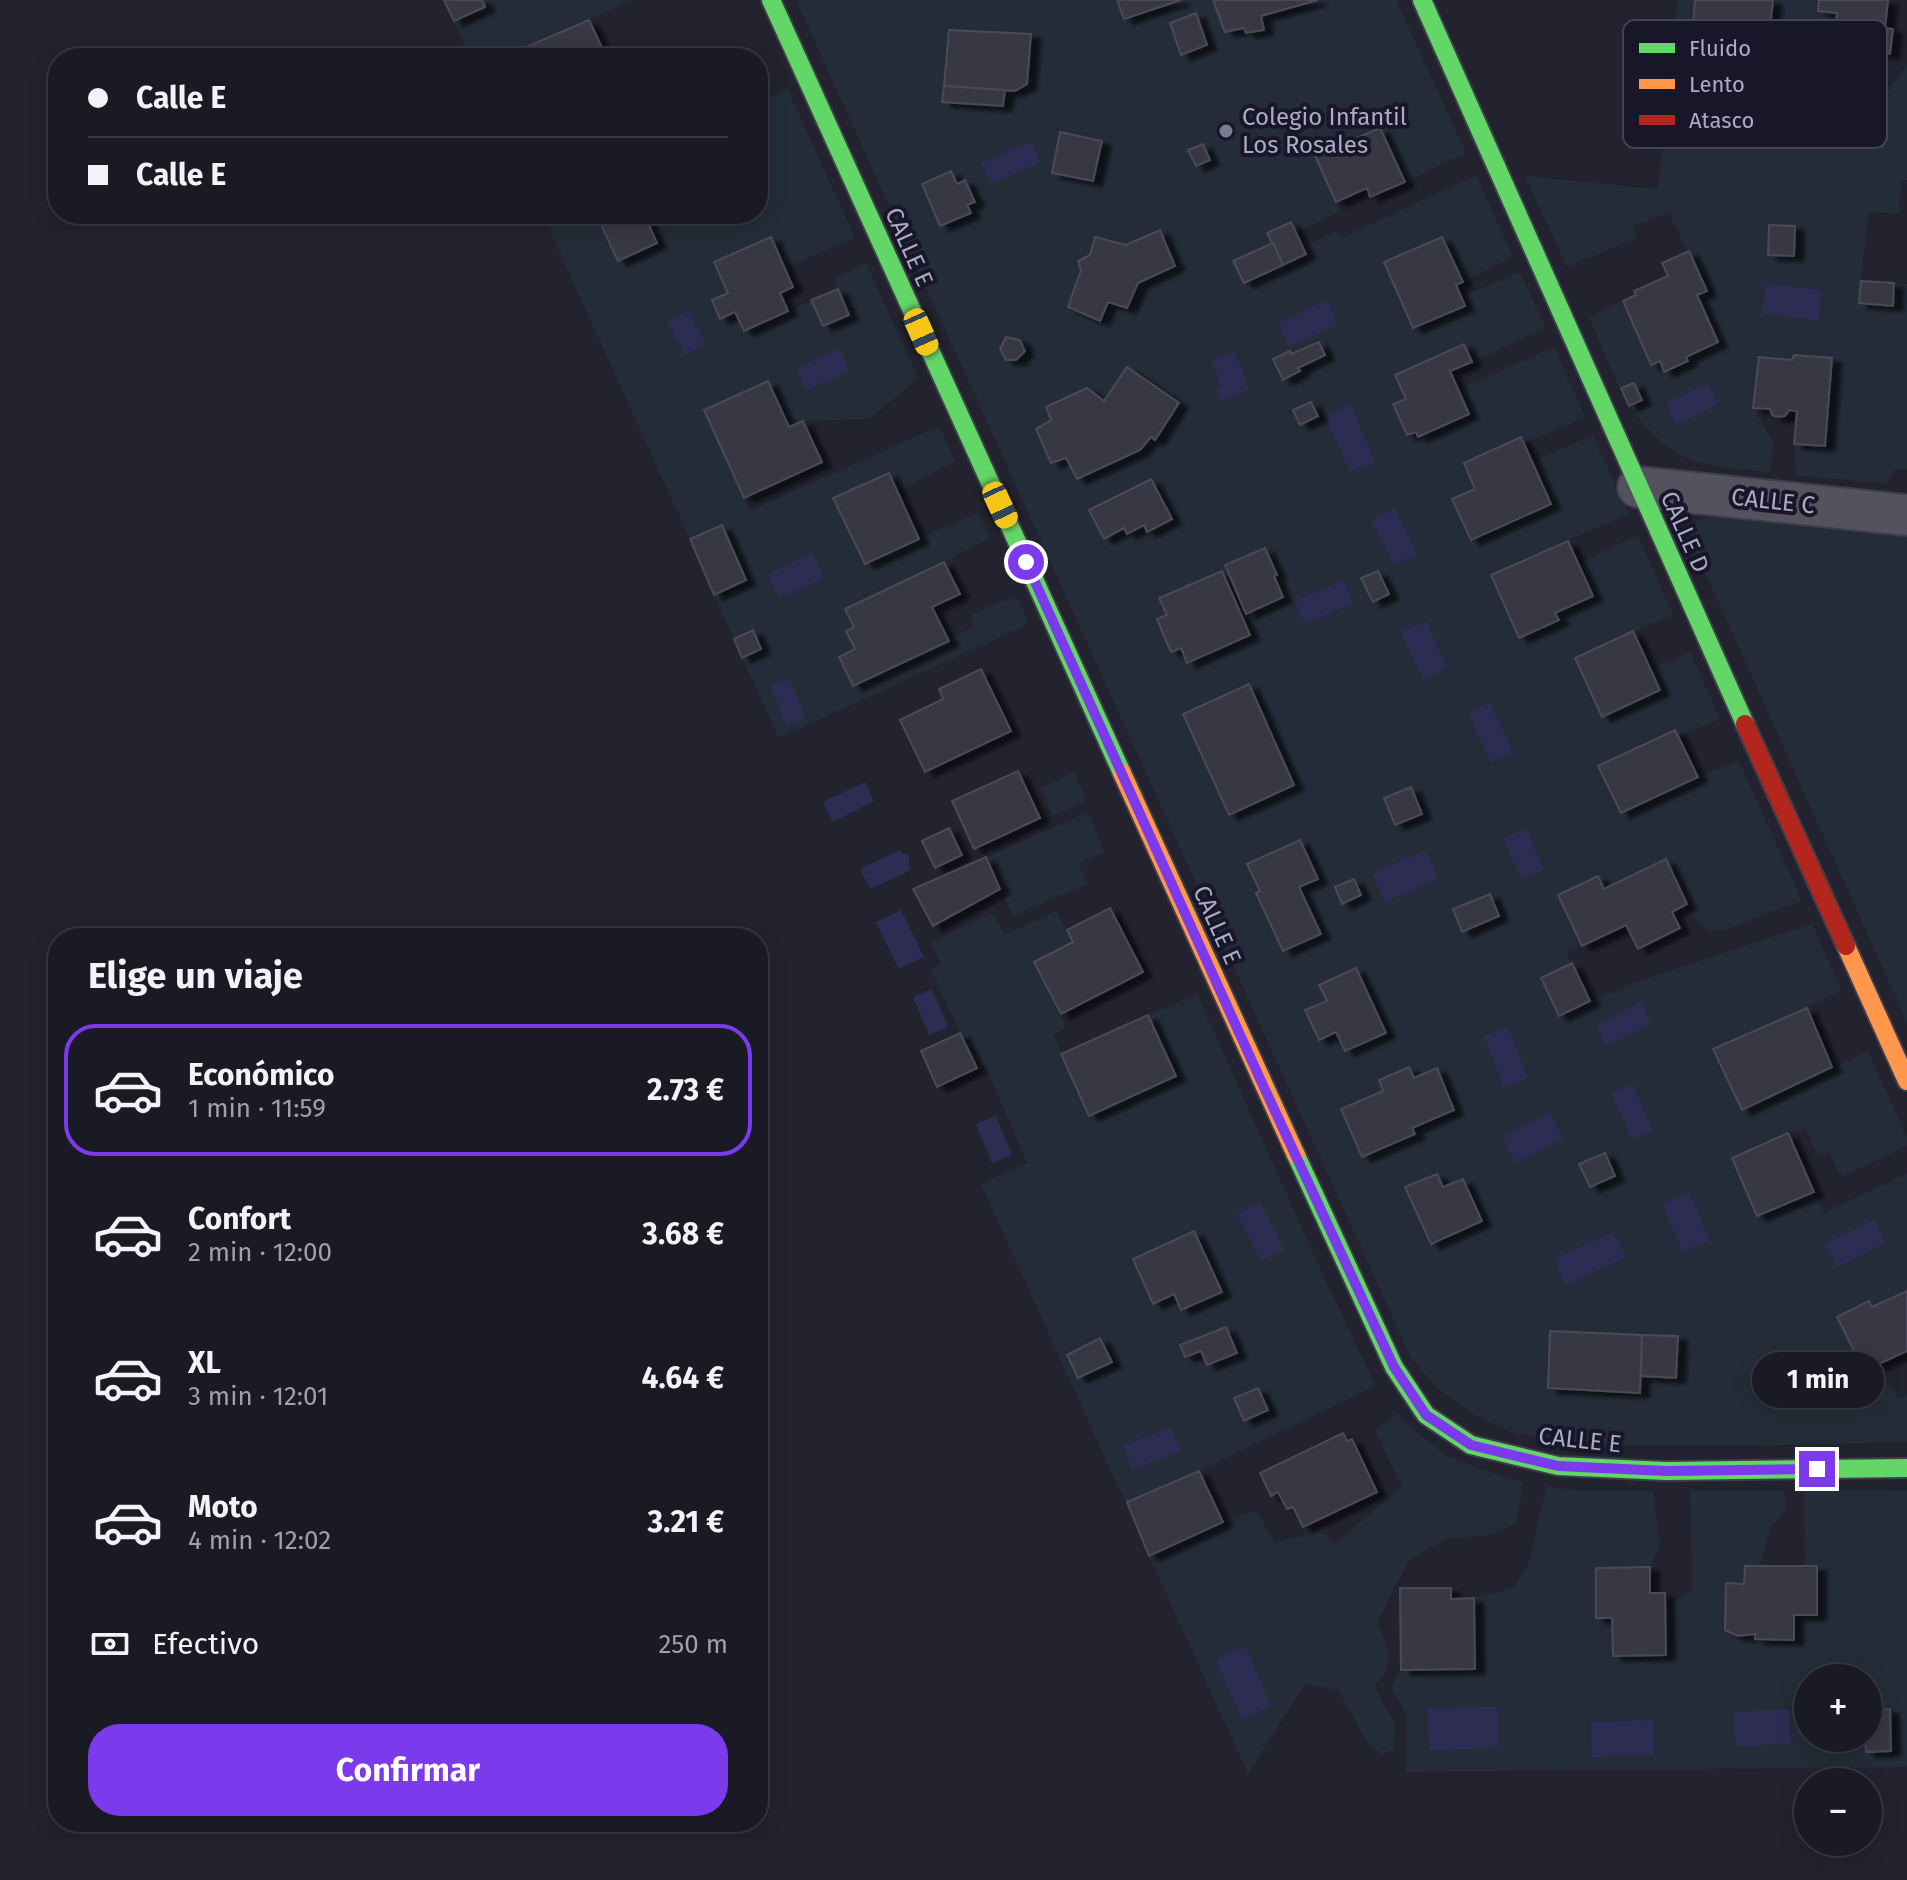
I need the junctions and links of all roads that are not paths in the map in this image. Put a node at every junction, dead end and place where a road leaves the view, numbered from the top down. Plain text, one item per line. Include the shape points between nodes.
1 (771, 0) edge
2 (1422, 0) edge
3 (1638, 487) junction
4 (1907, 515) edge
5 (1907, 1081) edge
6 (1907, 1468) edge

1 - 6 street, CALLE E via 1268,1096 1394,1367 1426,1415 1471,1445 1558,1466 1666,1471
2 - 3 street, CALLE D
3 - 4 street, CALLE C
3 - 5 street, CALLE D

